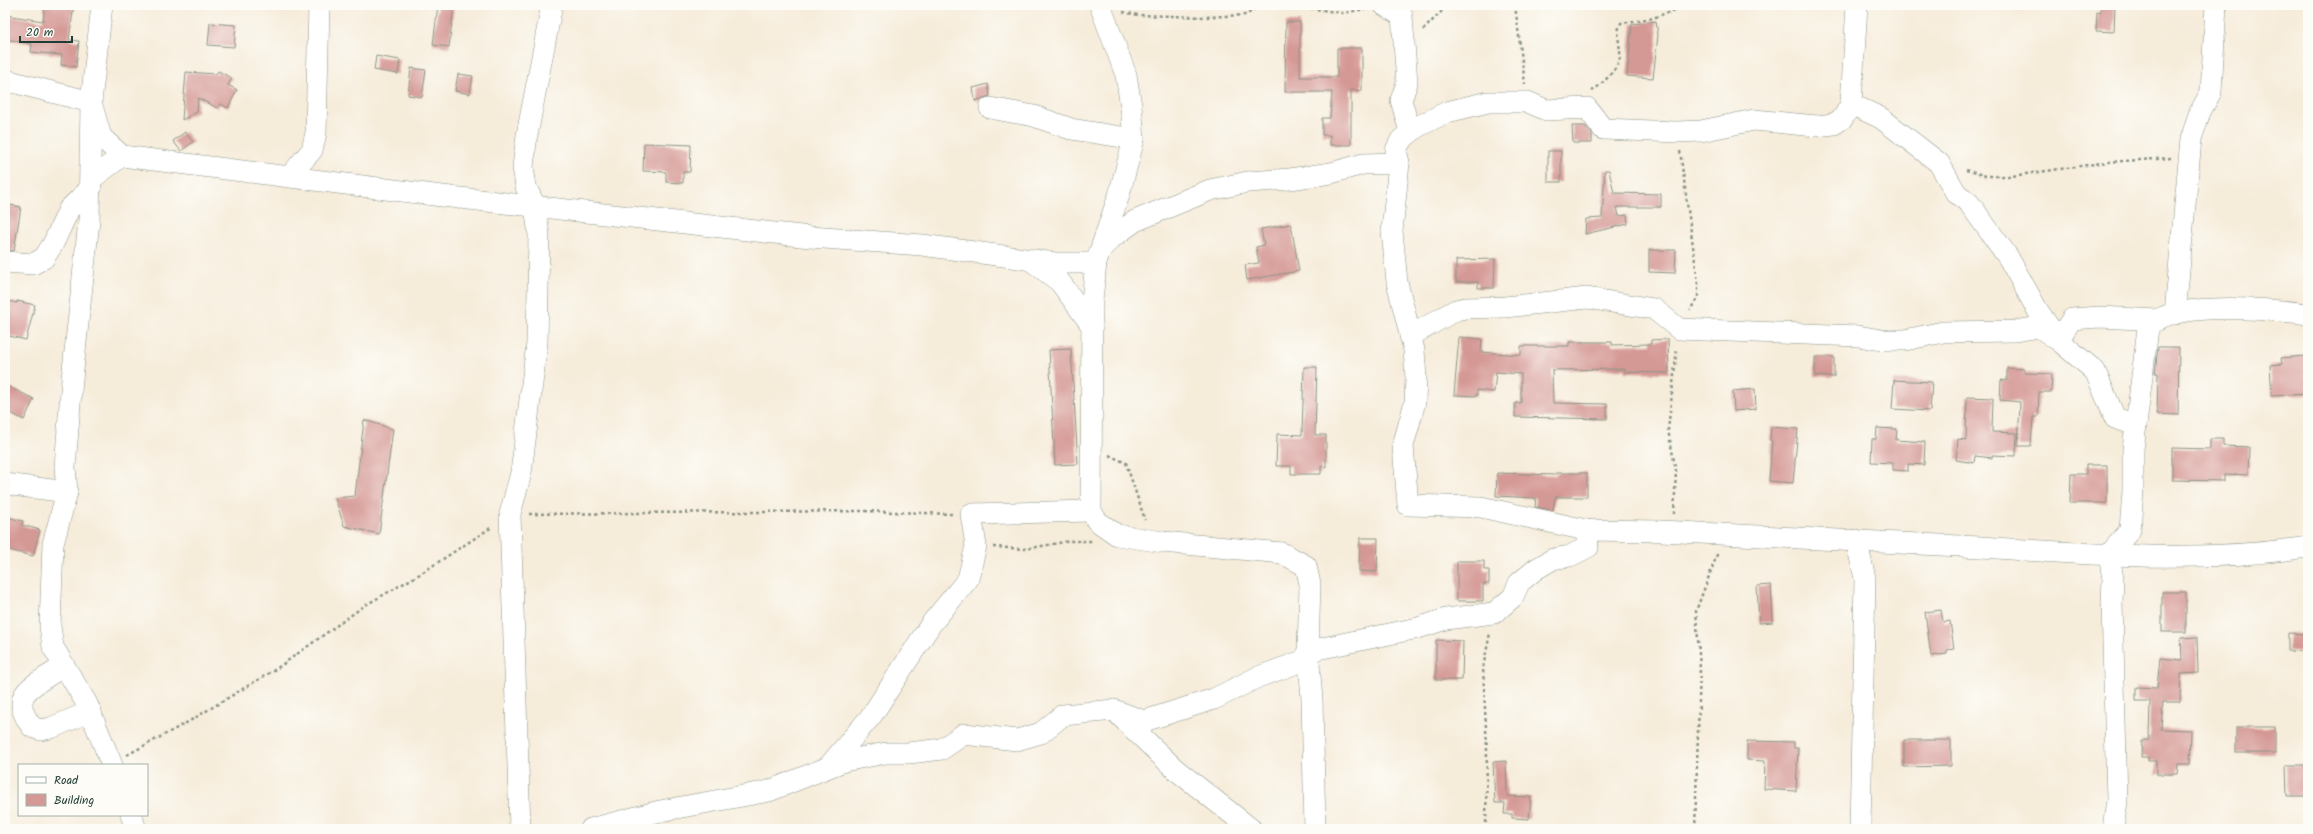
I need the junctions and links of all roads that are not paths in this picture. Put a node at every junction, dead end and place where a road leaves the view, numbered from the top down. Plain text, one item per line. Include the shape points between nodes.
1 (102, 5) edge
2 (319, 5) edge
3 (552, 5) edge
4 (1857, 5) edge
5 (1384, 6) edge
6 (2220, 6) edge
7 (1101, 7) edge
8 (5, 80) edge
9 (91, 102) junction
10 (1851, 104) junction
11 (990, 108) dead end
12 (1410, 132) junction
13 (1134, 139) junction
14 (312, 150) junction
15 (122, 156) junction
16 (1399, 163) junction
17 (290, 176) junction
18 (328, 181) junction
19 (91, 183) junction
20 (535, 206) junction
21 (1098, 256) junction
22 (1030, 260) junction
23 (5, 262) edge
24 (2308, 314) edge
25 (2166, 317) junction
26 (1092, 326) junction
27 (1410, 336) junction
28 (2058, 340) junction
29 (2136, 425) junction
30 (5, 484) edge
31 (67, 492) junction
32 (1091, 511) junction
33 (1586, 530) junction
34 (1856, 540) junction
35 (2308, 547) edge
36 (2109, 555) junction
37 (1308, 655) junction
38 (62, 666) junction
39 (1114, 710) junction
40 (91, 711) junction
41 (112, 764) edge
42 (827, 769) junction
43 (130, 816) edge
44 (136, 829) edge
45 (520, 829) edge
46 (592, 829) edge
47 (1251, 829) edge
48 (1314, 829) edge
49 (1860, 829) edge
50 (2113, 829) edge

1 - 9 street
2 - 14 street via 318,113
3 - 20 street via 523,168 526,187
4 - 10 street
5 - 12 street via 1402,16 1407,83 1401,100
6 - 25 street via 2211,92 2197,120 2190,151
7 - 13 street via 1126,75 1132,106
8 - 9 street
9 - 15 street via 100,136
9 - 19 street
10 - 12 street via 1843,118 1834,124 1824,126 1754,120 1701,131 1678,132 1603,129 1587,108 1546,110 1528,102 1507,100 1447,112
10 - 28 street via 1881,118 1939,163 1956,193 1969,203 2008,257 2038,311
11 - 13 street via 1034,116 1071,129
12 - 16 street via 1400,140 1396,150
13 - 21 street via 1119,195
14 - 17 street
14 - 18 street
15 - 17 street
15 - 19 street
16 - 21 street via 1363,164 1290,179 1248,182 1210,190 1135,221 1112,237
16 - 27 street via 1392,231 1397,282
17 - 18 street
18 - 20 street
19 - 23 street via 69,209 54,244 44,258 33,264
19 - 31 street via 65,467
20 - 22 street via 810,237 922,245
20 - 45 street via 539,235 537,343 521,473 510,514
21 - 22 street via 1055,263
21 - 26 street
22 - 26 street via 1060,282
24 - 25 street via 2235,307
25 - 28 street via 2072,319
25 - 29 street via 2148,328
26 - 32 street
27 - 28 street via 1456,310 1465,308 1505,307 1587,298 1654,309 1679,329 1905,340 1943,332 2015,331 2039,327
27 - 33 street via 1416,378 1414,402 1403,446 1408,505 1481,507
28 - 29 street via 2095,371 2115,418
29 - 36 street via 2130,530
30 - 31 street
31 - 38 street via 53,544 50,626 53,647
32 - 37 street via 1106,529 1117,535 1282,553 1306,566 1310,584
32 - 42 street via 971,514 976,546 968,579 931,624 872,716
33 - 34 street
33 - 37 street via 1586,550 1553,559 1536,569 1519,583 1513,596 1494,613 1446,619
34 - 36 street
34 - 49 street via 1865,578
35 - 36 street via 2280,552 2210,556
36 - 50 street via 2113,579 2117,801
37 - 39 street via 1214,699 1144,721
37 - 48 street via 1312,699
38 - 40 street
38 - 40 street via 26,691 21,703 25,718 35,729 45,730
39 - 42 street via 1063,714 1041,733 1017,740 964,734 942,749 886,753 844,761
39 - 47 street via 1175,769
40 - 41 street
42 - 46 street via 769,791 660,811
43 - 44 street

